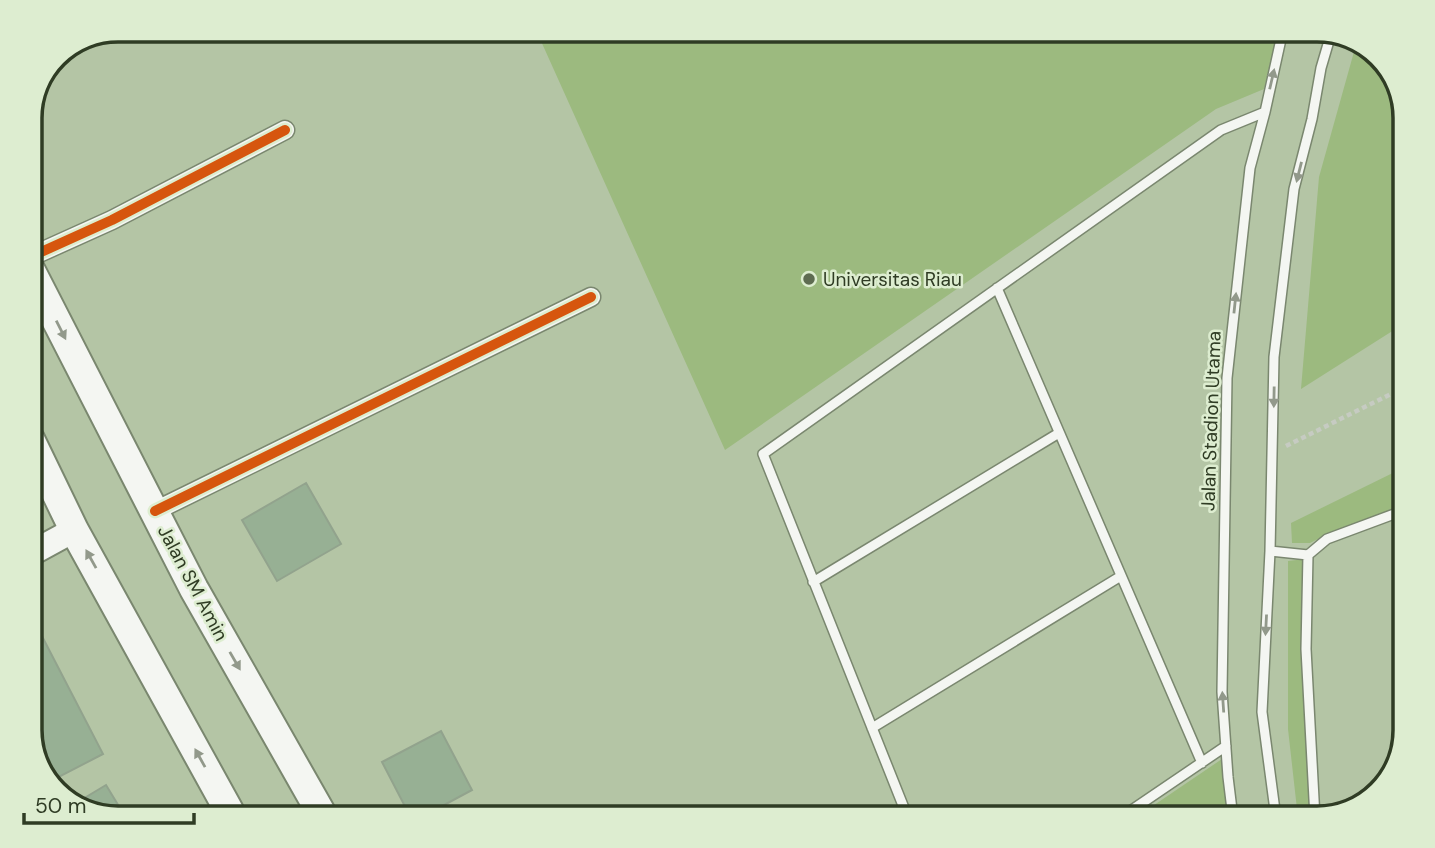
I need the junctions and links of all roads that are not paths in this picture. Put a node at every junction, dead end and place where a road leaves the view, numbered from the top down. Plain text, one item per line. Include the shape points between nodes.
1 (1280, 42) edge
2 (1328, 43) edge
3 (1265, 112) junction
4 (285, 130) dead end
5 (42, 252) edge
6 (997, 288) junction
7 (42, 292) edge
8 (591, 297) dead end
9 (1059, 433) junction
10 (42, 464) edge
11 (155, 511) junction
12 (1393, 514) edge
13 (74, 530) junction
14 (42, 547) edge
15 (1270, 551) junction
16 (1308, 555) junction
17 (1121, 576) junction
18 (813, 582) junction
19 (872, 728) junction
20 (1226, 746) junction
21 (1202, 763) junction
22 (226, 806) edge
23 (317, 806) edge
24 (903, 806) edge
25 (1138, 806) edge
26 (1231, 806) edge
27 (1274, 806) edge
28 (1314, 806) edge

3 -> 1 lane, Jalan Stadion Utama
2 -> 15 lane via 1294,189 1274,356
3 - 6 lane via 1222,130
20 -> 3 lane, Jalan Stadion Utama via 1222,692 1227,378 1250,168
4 - 5 street
6 - 9 lane
6 - 18 lane via 763,454
7 -> 11 main road, Jalan SM Amin
8 - 11 street
9 - 17 lane
9 - 18 lane
10 - 13 main road
11 -> 23 main road, Jalan SM Amin
12 - 16 lane via 1327,539
13 - 14 main road
22 -> 13 main road
15 - 16 lane
15 -> 27 lane via 1262,712
16 - 28 lane via 1306,649
17 - 19 lane
17 - 21 lane
18 - 19 lane
19 - 24 lane
20 - 21 lane
20 - 26 lane, Jalan Stadion Utama
21 - 25 lane

